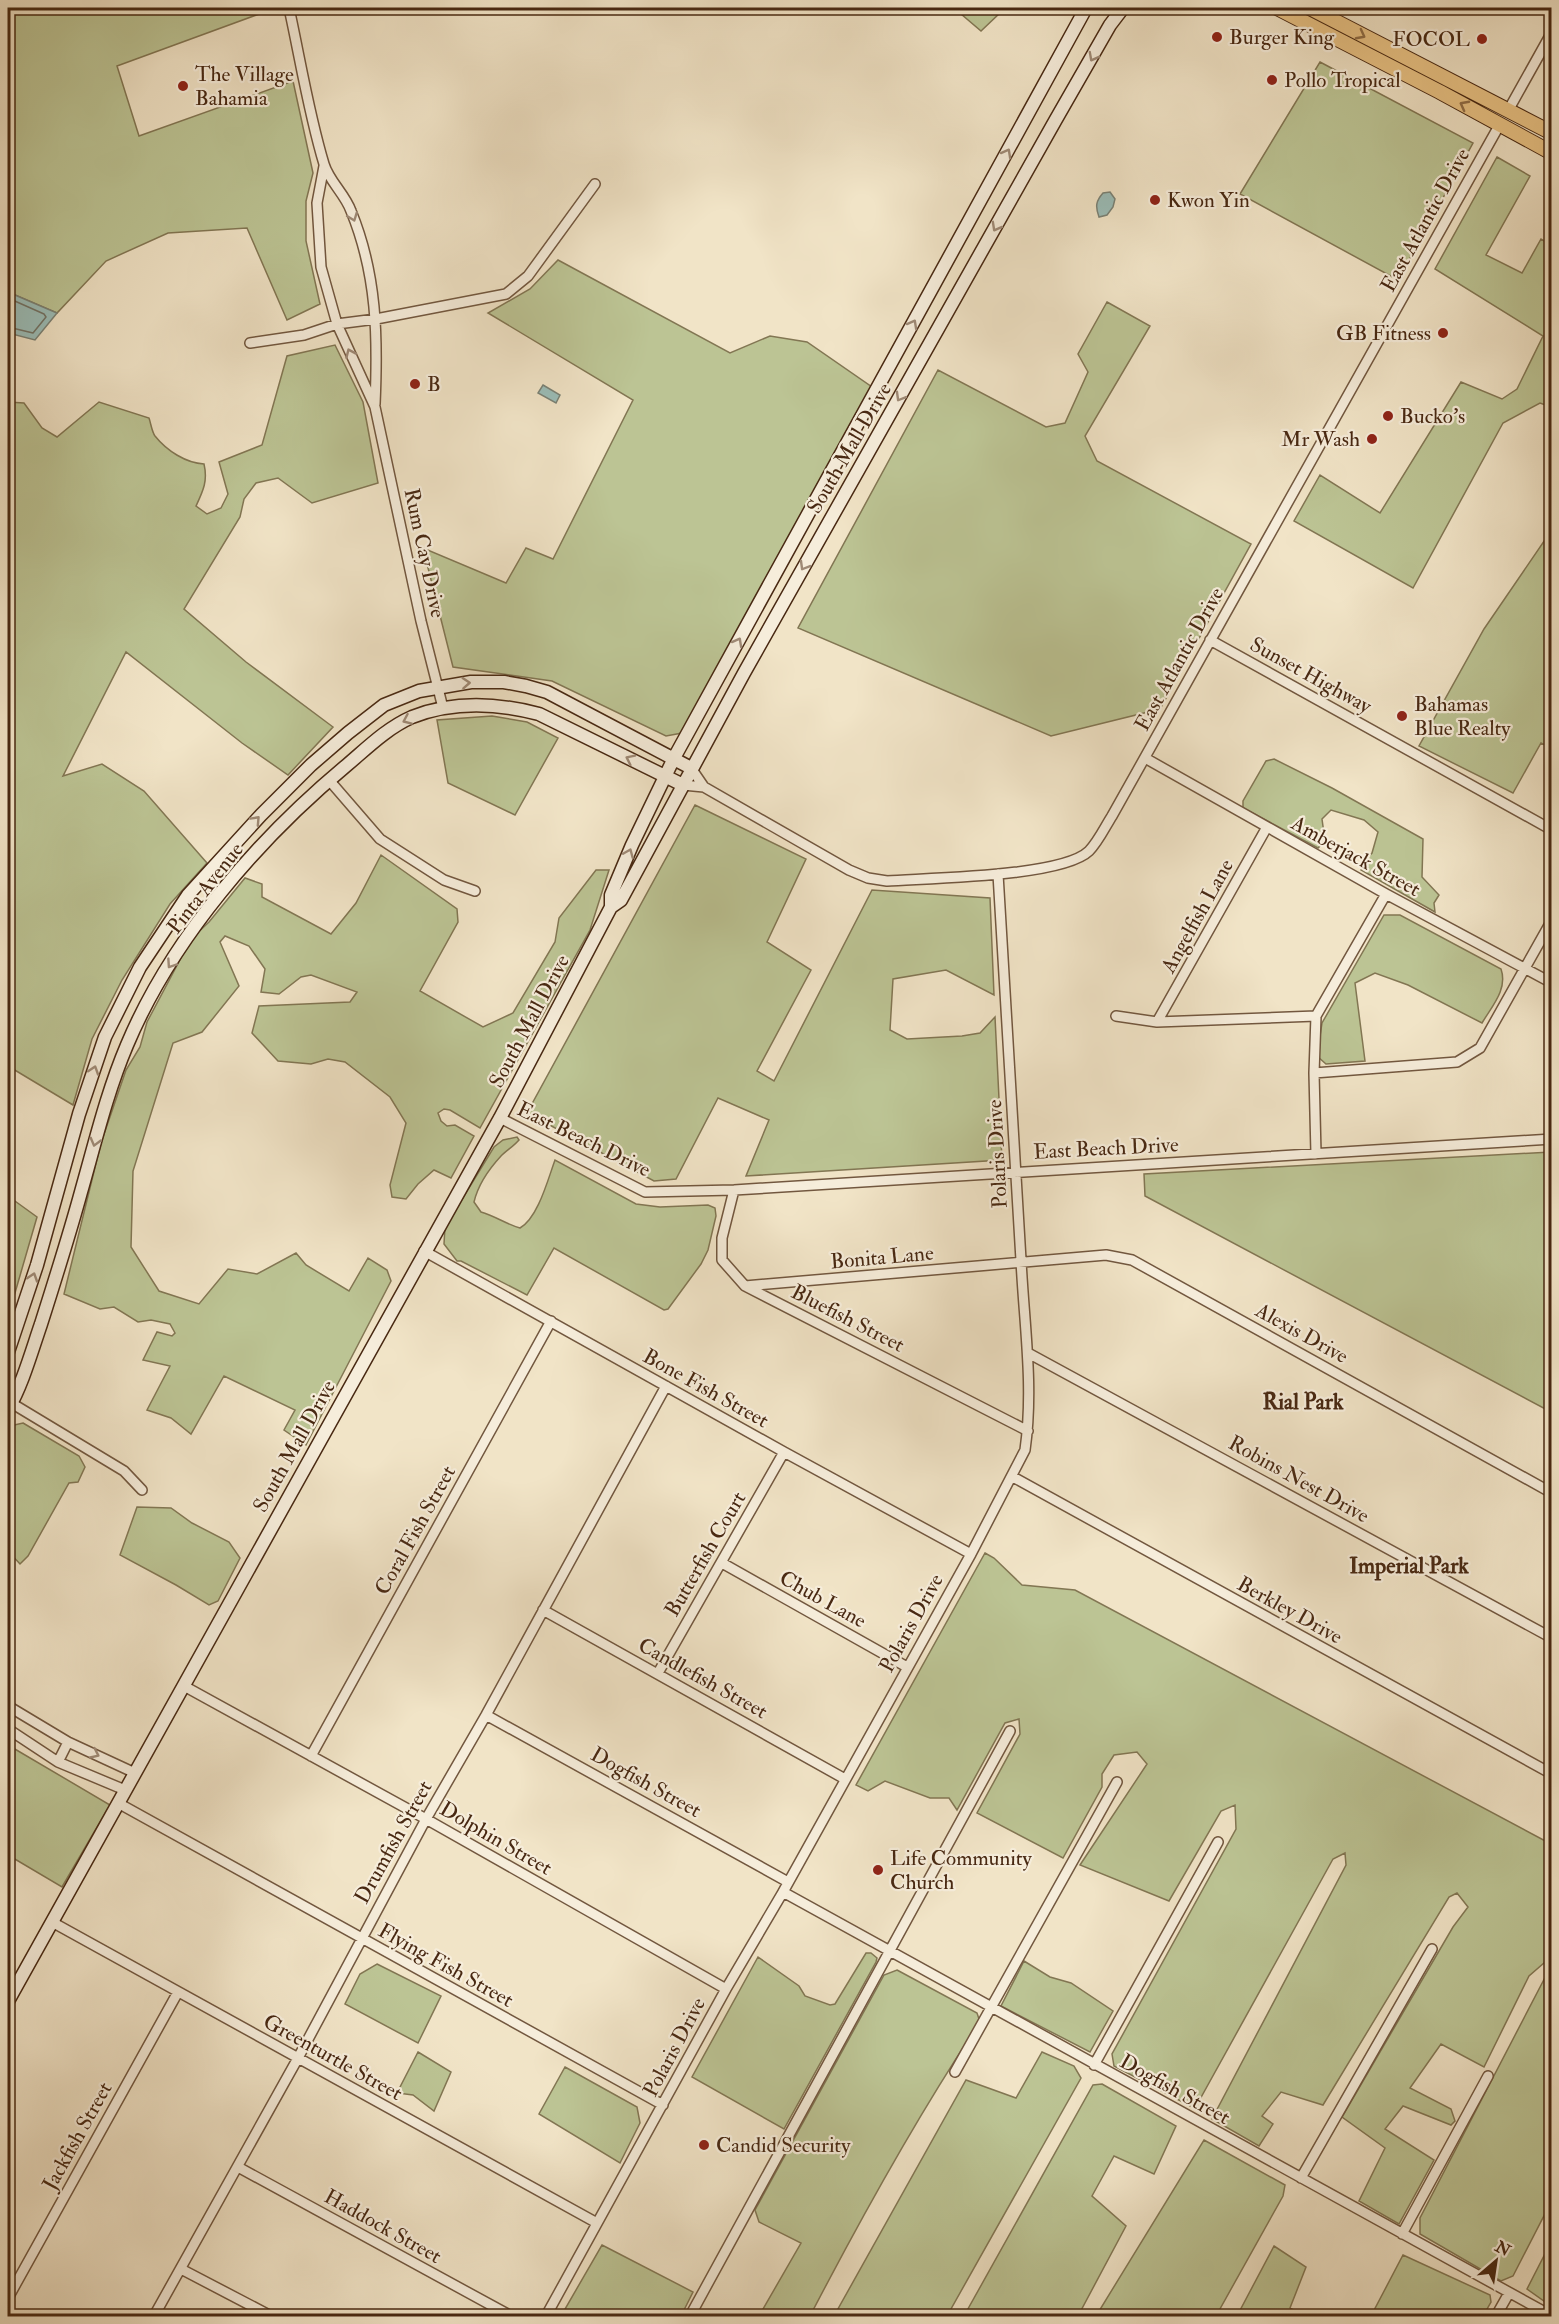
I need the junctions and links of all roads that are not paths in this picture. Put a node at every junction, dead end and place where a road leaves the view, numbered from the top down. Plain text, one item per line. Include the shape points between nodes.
1 (289, 8) edge
2 (1086, 8) edge
3 (1123, 8) edge
4 (1277, 8) edge
5 (1310, 8) edge
6 (1551, 32) edge
7 (1509, 110) junction
8 (1500, 124) junction
9 (1551, 133) edge
10 (1551, 153) edge
11 (324, 166) junction
12 (595, 184) dead end
13 (376, 319) junction
14 (337, 324) junction
15 (250, 343) dead end
16 (375, 406) junction
17 (1210, 640) junction
18 (726, 664) junction
19 (744, 673) junction
20 (438, 687) junction
21 (443, 708) junction
22 (674, 758) junction
23 (1144, 758) junction
24 (691, 768) junction
25 (665, 776) junction
26 (329, 780) junction
27 (683, 785) junction
28 (704, 787) junction
29 (1268, 827) junction
30 (1551, 830) edge
31 (998, 874) junction
32 (475, 891) dead end
33 (1386, 894) junction
34 (611, 908) junction
35 (1551, 920) edge
36 (1525, 968) junction
37 (1551, 983) edge
38 (1116, 1016) dead end
39 (1316, 1016) junction
40 (1157, 1022) junction
41 (105, 1038) junction
42 (127, 1045) junction
43 (1314, 1073) junction
44 (500, 1118) junction
45 (1551, 1139) edge
46 (1316, 1154) junction
47 (1017, 1171) junction
48 (734, 1190) junction
49 (424, 1251) junction
50 (1021, 1263) junction
51 (745, 1286) junction
52 (550, 1321) junction
53 (8, 1352) edge
54 (1028, 1353) junction
55 (666, 1386) junction
56 (9, 1404) edge
57 (1028, 1431) junction
58 (784, 1452) junction
59 (1013, 1477) junction
60 (142, 1490) dead end
61 (1551, 1493) edge
62 (971, 1554) junction
63 (722, 1563) junction
64 (543, 1610) junction
65 (1551, 1638) edge
66 (907, 1667) junction
67 (658, 1673) junction
68 (184, 1686) junction
69 (8, 1706) edge
70 (486, 1714) junction
71 (8, 1729) edge
72 (1010, 1731) dead end
73 (68, 1742) junction
74 (311, 1756) junction
75 (58, 1761) junction
76 (135, 1773) junction
77 (1551, 1774) edge
78 (845, 1779) junction
79 (1117, 1782) dead end
80 (125, 1790) junction
81 (118, 1803) junction
82 (426, 1819) junction
83 (1218, 1842) dead end
84 (788, 1882) junction
85 (783, 1892) junction
86 (52, 1922) junction
87 (361, 1938) junction
88 (1432, 1949) dead end
89 (890, 1953) junction
90 (726, 1989) junction
91 (178, 1992) junction
92 (8, 2001) edge
93 (990, 2008) junction
94 (298, 2058) junction
95 (1094, 2065) junction
96 (955, 2072) dead end
97 (1488, 2076) dead end
98 (663, 2105) junction
99 (238, 2167) junction
100 (1300, 2178) junction
101 (597, 2223) junction
102 (1402, 2234) junction
103 (181, 2269) junction
104 (1509, 2293) junction
105 (8, 2298) edge
106 (154, 2316) edge
107 (271, 2316) edge
108 (511, 2316) edge
109 (546, 2316) edge
110 (690, 2316) edge
111 (1496, 2316) edge
112 (1551, 2316) edge

1 - 11 street, Rum Cay Drive
18 -> 2 street, South Mall Drive
3 -> 19 street, South Mall Drive via 1055,121
8 -> 4 main road
5 -> 7 main road
6 - 7 street
7 - 8 main road
7 - 9 main road
8 - 10 main road
8 - 17 street, East Atlantic Drive
11 -> 13 street, Rum Cay Drive via 350,208 364,245
11 - 14 street, Rum Cay Drive via 317,203 321,267
12 - 13 street via 528,276 506,294
13 - 14 street
13 - 16 street, Rum Cay Drive
14 - 15 street
16 -> 14 street, Rum Cay Drive
16 - 20 street, Rum Cay Drive
17 - 23 street, East Atlantic Drive
17 - 30 street, Sunset Highway
18 - 19 street
18 - 22 street, South Mall Drive
19 - 24 street, South Mall Drive
20 - 21 street, Rum Cay Drive
20 -> 22 street, Pinta Avenue via 504,682 547,692
41 -> 20 street, Pinta Avenue via 140,967 188,895 261,814 368,716 401,697
25 -> 21 street, Pinta Avenue via 539,714 498,706
21 -> 26 street, Pinta Avenue via 397,725
22 - 24 street, Pinta Avenue
22 - 25 street, South Mall Drive
23 - 29 street, Amberjack Street
23 - 31 street, East Atlantic Drive via 1089,851 1066,864
24 - 27 street, South Mall Drive
24 - 28 street, East Atlantic Drive
25 - 27 street, Pinta Avenue
34 -> 25 street, South Mall Drive via 611,895
26 - 32 street via 380,839 444,880
26 -> 42 street, Pinta Avenue via 277,830 208,908 162,977
27 - 28 street, East Atlantic Drive
27 - 34 street, South Mall Drive via 621,900
28 - 31 street, East Atlantic Drive via 868,878 887,881
29 - 33 street, Amberjack Street
29 - 40 street, Angelfish Lane
31 - 47 street, Polaris Drive
33 - 36 street, Amberjack Street
33 - 39 street
34 - 44 street, South Mall Drive
35 - 36 street
36 - 37 street, Amberjack Street
36 - 43 street via 1480,1048 1456,1062
38 - 40 street
39 - 40 street
39 - 43 street
41 - 42 street
53 -> 41 street, Pinta Avenue
42 -> 56 street, Pinta Avenue via 59,1270
43 - 46 street
44 - 48 street, East Beach Drive via 645,1192
44 - 49 street, South Mall Drive
45 - 46 street, East Beach Drive
46 - 47 street, East Beach Drive
47 - 48 street, East Beach Drive
47 - 50 street, Polaris Drive
48 - 51 street, Bluefish Street via 722,1239 722,1260
49 - 52 street, Bone Fish Street
49 - 68 street, South Mall Drive
50 - 51 street, Bonita Lane
50 - 54 street, Polaris Drive
50 - 61 street, Alexis Drive via 1106,1255 1132,1260
51 - 57 street, Bluefish Street
52 - 55 street, Bone Fish Street
52 - 74 street, Coral Fish Street
54 - 57 street, Polaris Drive
54 - 65 street, Robins Nest Drive
55 - 58 street, Bone Fish Street
55 - 64 street, Drumfish Street
56 - 60 street via 124,1471
57 - 59 street, Polaris Drive via 1025,1450
58 - 62 street, Bone Fish Street
58 - 63 street, Butterfish Court
59 - 62 street, Polaris Drive
59 - 77 street, Berkley Drive
62 - 66 street, Polaris Drive
63 - 66 street, Chub Lane
63 - 67 street, Butterfish Court
64 - 67 street, Candlefish Street
64 - 70 street, Drumfish Street
66 - 78 street, Polaris Drive
67 - 78 street, Candlefish Street
68 - 74 street, Dolphin Street
68 - 76 street, South Mall Drive
69 - 73 street
70 - 82 street, Drumfish Street
70 - 84 street, Dogfish Street
71 - 75 street
72 - 89 street
73 - 75 street
73 -> 76 street
74 - 82 street, Dolphin Street
75 - 80 street
76 - 80 street, South Mall Drive
78 - 84 street, Polaris Drive
79 - 93 street
80 - 81 street, South Mall Drive
81 - 86 street, South Mall Drive
81 - 87 street, Flying Fish Street
82 - 87 street, Drumfish Street
82 - 90 street, Dolphin Street
83 - 95 street
84 - 85 street, Polaris Drive
85 - 89 street, Dogfish Street
85 - 90 street, Polaris Drive
86 - 91 street, Greenturtle Street
86 - 92 street, South Mall Drive
87 - 94 street, Drumfish Street
87 - 98 street, Flying Fish Street
88 - 100 street
89 - 93 street, Dogfish Street
89 - 110 street
90 - 98 street, Polaris Drive
91 - 94 street, Greenturtle Street
91 - 105 street, Jackfish Street
93 - 95 street, Dogfish Street
93 - 96 street
94 - 99 street, Drumfish Street
94 - 101 street, Greenturtle Street
95 - 100 street, Dogfish Street
97 - 102 street
98 - 101 street, Polaris Drive
99 - 103 street, Drumfish Street
99 - 108 street, Haddock Street
100 - 102 street, Dogfish Street
101 - 109 street, Polaris Drive
102 - 104 street, Dogfish Street
103 - 106 street, Drumfish Street
103 - 107 street
104 - 111 street
104 - 112 street, Dogfish Street

